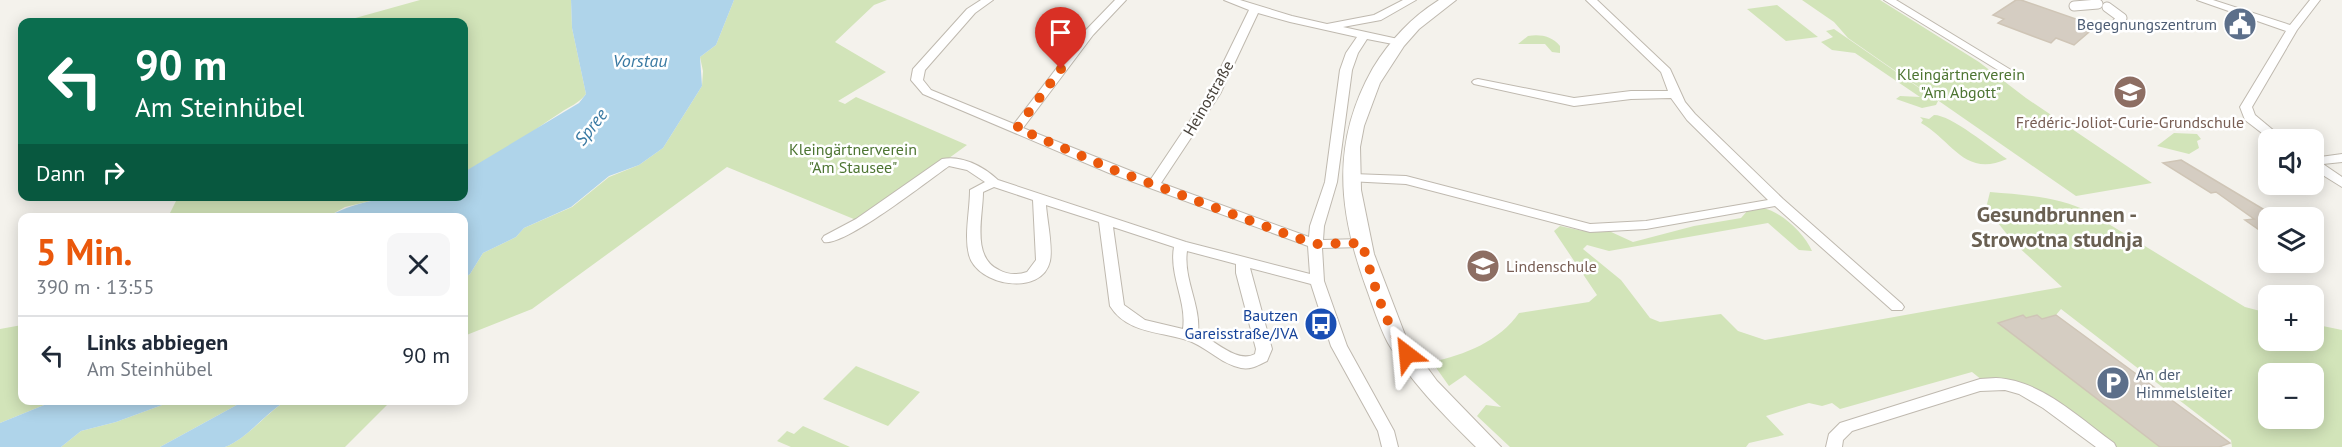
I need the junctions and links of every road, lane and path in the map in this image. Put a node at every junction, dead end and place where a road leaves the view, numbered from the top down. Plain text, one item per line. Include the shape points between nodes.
1 (988, 0) edge
2 (1121, 0) edge
3 (1229, 0) edge
4 (1411, 0) edge
5 (1449, 0) edge
6 (1591, 0) edge
7 (1889, 0) edge
8 (2202, 0) edge
9 (2315, 0) edge
10 (2074, 6) dead end
11 (1256, 9) junction
12 (2117, 23) dead end
13 (1329, 27) junction
14 (2292, 29) junction
15 (1364, 34) junction
16 (1398, 42) junction
17 (2010, 73) dead end
18 (1478, 82) dead end
19 (1675, 94) junction
20 (1017, 128) junction
21 (2265, 129) edge
22 (2341, 157) edge
23 (2324, 160) edge
24 (2324, 170) edge
25 (1353, 178) junction
26 (993, 183) junction
27 (2342, 183) edge
28 (1154, 184) junction
29 (1039, 197) junction
30 (1778, 202) junction
31 (1106, 220) junction
32 (829, 239) dead end
33 (1362, 243) junction
34 (1317, 244) junction
35 (1181, 245) junction
36 (1244, 262) junction
37 (1317, 281) junction
38 (1897, 308) dead end
39 (1190, 336) junction
40 (1390, 447) edge
41 (1490, 447) edge
42 (1834, 447) edge
43 (2108, 447) edge

1 - 20 street via 971,10 952,31 920,69 917,80 927,92
2 - 20 street via 1089,33
3 - 11 street
4 - 13 street via 1377,18
5 - 16 street
6 - 19 street via 1666,71
7 - 17 street
8 - 14 street
9 - 14 street
10 - 12 street via 2102,5 2122,18
11 - 13 street
11 - 28 street, Heinostraße via 1214,94
13 - 15 street
14 - 21 street via 2246,106 2249,117
15 - 16 street
15 - 34 street via 1346,70 1331,182 1317,226
16 - 25 street via 1361,110 1352,148
18 - 19 street via 1574,102
19 - 30 street via 1691,117
20 - 28 street
22 - 23 street
24 - 27 street
25 - 30 street via 1406,180 1590,228 1646,225
25 - 33 street
26 - 29 street
26 - 29 street via 977,190 975,250 978,261 992,272 1020,279 1032,277 1041,269
26 - 32 street via 984,173 946,162 861,222
28 - 34 street
29 - 31 street
30 - 38 street
31 - 35 street
31 - 39 street via 1116,297 1122,313 1135,321
33 - 34 street
33 - 41 street via 1399,344 1436,394
34 - 37 street
35 - 36 street
35 - 39 street via 1179,253 1194,320
36 - 37 street
36 - 39 street via 1243,273 1264,349 1262,357 1253,364 1242,365 1204,340
37 - 40 street via 1339,346 1386,431
42 - 43 street via 1835,438 1846,427 1997,383 2036,397

